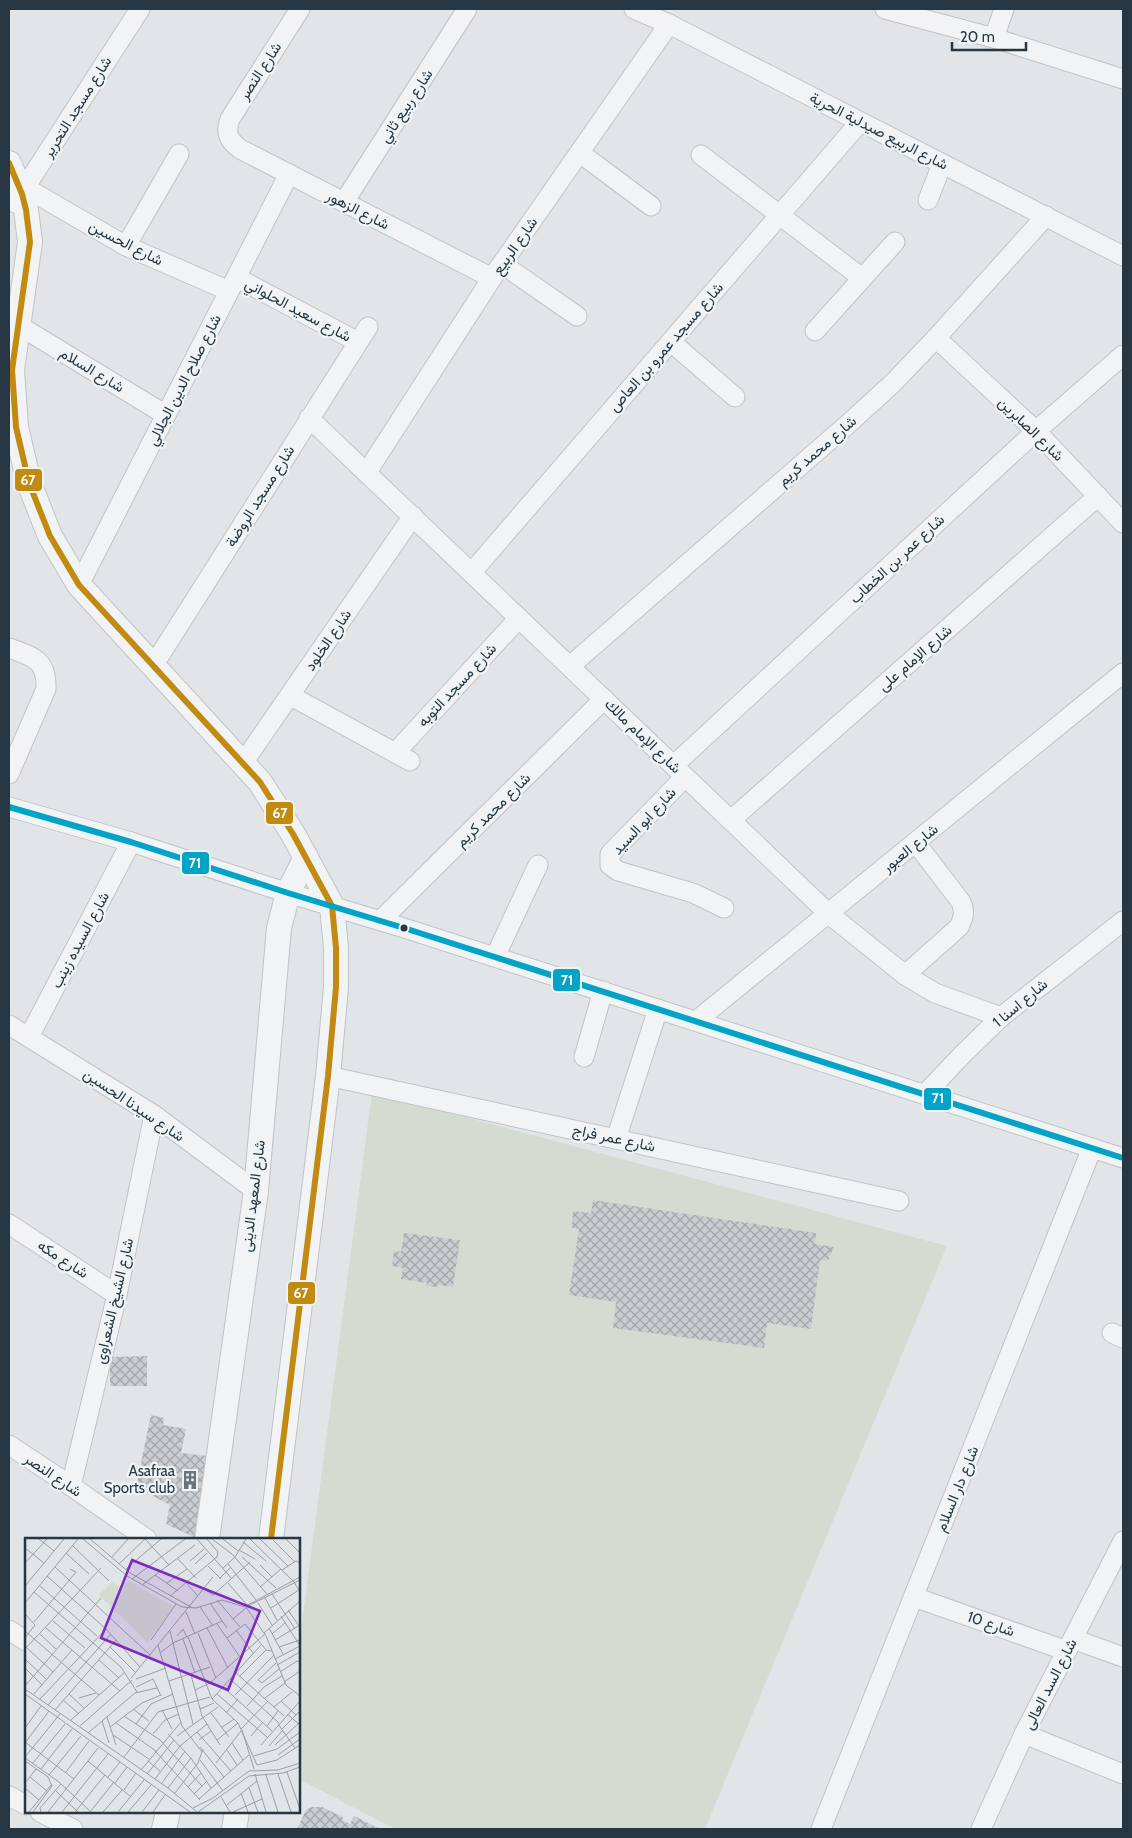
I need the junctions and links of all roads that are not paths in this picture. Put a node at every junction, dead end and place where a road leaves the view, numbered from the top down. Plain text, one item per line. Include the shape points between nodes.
1 (140, 9) edge
2 (300, 9) edge
3 (467, 9) edge
4 (634, 9) edge
5 (885, 9) edge
6 (1004, 9) edge
7 (669, 24) junction
8 (994, 38) junction
9 (1123, 79) edge
10 (860, 122) junction
11 (228, 136) joint
12 (580, 153) junction
13 (179, 154) dead end
14 (701, 155) dead end
15 (9, 163) edge
16 (942, 164) junction
17 (289, 174) junction
18 (19, 200) edge
19 (928, 200) dead end
20 (344, 202) junction
21 (651, 206) dead end
22 (781, 215) junction
23 (1046, 216) junction
24 (895, 242) dead end
25 (126, 246) junction
26 (1123, 256) edge
27 (497, 271) junction
28 (862, 278) junction
29 (233, 284) junction
30 (576, 316) dead end
31 (18, 325) junction
32 (815, 331) dead end
33 (363, 334) joint
34 (936, 338) junction
35 (671, 342) junction
36 (1123, 355) edge
37 (735, 397) dead end
38 (166, 415) junction
39 (309, 418) junction
40 (1036, 431) junction
41 (367, 472) junction
42 (1098, 496) junction
43 (413, 516) junction
44 (1123, 523) edge
45 (472, 572) junction
46 (79, 585) junction
47 (519, 618) junction
48 (9, 648) edge
49 (152, 666) junction
50 (570, 666) junction
51 (1123, 673) edge
52 (291, 696) junction
53 (604, 699) junction
54 (243, 763) junction
55 (680, 771) junction
56 (9, 774) edge
57 (9, 807) edge
58 (731, 820) junction
59 (131, 842) junction
60 (916, 843) junction
61 (306, 857) junction
62 (538, 865) dead end
63 (288, 892) junction
64 (332, 906) junction
65 (724, 908) dead end
66 (829, 914) junction
67 (381, 920) junction
68 (1123, 921) edge
69 (495, 957) junction
70 (905, 975) junction
71 (603, 991) junction
72 (658, 1008) junction
73 (1001, 1017) junction
74 (696, 1021) junction
75 (9, 1025) edge
76 (29, 1037) junction
77 (584, 1057) dead end
78 (328, 1076) junction
79 (925, 1094) junction
80 (154, 1115) junction
81 (616, 1139) junction
82 (1092, 1148) junction
83 (1123, 1158) edge
84 (256, 1191) junction
85 (899, 1201) dead end
86 (9, 1224) edge
87 (117, 1294) junction
88 (9, 1445) edge
89 (71, 1486) junction
90 (145, 1538) edge
91 (207, 1538) edge
92 (271, 1538) edge
93 (1123, 1541) edge
94 (914, 1597) junction
95 (9, 1630) edge
96 (25, 1640) edge
97 (1070, 1645) junction
98 (1123, 1657) edge
99 (1024, 1734) junction
100 (1123, 1774) edge
101 (9, 1796) edge
102 (25, 1804) edge
103 (42, 1813) edge
104 (168, 1813) edge
105 (237, 1813) edge
106 (987, 1827) edge
107 (74, 1829) edge
108 (164, 1829) edge
109 (234, 1829) edge
110 (821, 1829) edge

1 - 18 street, شارع مسجد التحرير
2 - 11 street, شارع النصر via 230,119
3 - 20 street, شارع ربيع ثاني
4 - 7 street, شارع الربيع صيدلية الحرية
5 - 8 street
6 - 8 street
7 - 10 street, شارع الربيع صيدلية الحرية
7 - 12 street, شارع الربيع
8 - 9 street
10 - 16 street, شارع الربيع صيدلية الحرية
10 - 22 street, شارع مسجد عمرو بن العاص
11 - 17 street, شارع الزهور via 240,149
12 - 21 street
12 - 27 street, شارع الربيع
13 - 25 street
14 - 22 street
15 - 18 street
16 - 19 street
16 - 23 street, شارع الربيع صيدلية الحرية
17 - 20 street, شارع الزهور
17 - 29 street, شارع صلاح الدين الجلالي
18 - 25 street, شارع الحسين
18 - 31 street via 30,242
20 - 27 street, شارع الزهور
22 - 28 street
22 - 35 street, شارع مسجد عمرو بن العاص
23 - 26 street, شارع الربيع صيدلية الحرية
23 - 34 street, شارع محمد كريم
24 - 28 street
25 - 29 street, شارع الحسين
27 - 30 street, شارع الزهور
27 - 41 street, شارع الربيع
28 - 32 street
29 - 33 street, شارع سعيد الحلواني
29 - 38 street, شارع صلاح الدين الجلالي
31 - 38 street, شارع السلام
31 - 46 street via 12,370 16,427 27,473 50,536
33 - 39 street, شارع مسجد الروضة
34 - 40 street, شارع الصابرين
34 - 50 street, شارع محمد كريم via 847,425
35 - 37 street
35 - 45 street, شارع مسجد عمرو بن العاص
36 - 40 street, شارع عمر بن الخطاب
38 - 46 street, شارع صلاح الدين الجلالي
39 - 41 street, شارع الإمام مالك
39 - 49 street, شارع مسجد الروضة
40 - 42 street, شارع الصابرين
40 - 55 street, شارع عمر بن الخطاب
41 - 43 street, شارع الإمام مالك
42 - 44 street, شارع الصابرين
42 - 58 street, شارع الإمام على
43 - 45 street, شارع الإمام مالك
43 - 52 street, شارع الخلود
45 - 47 street, شارع الإمام مالك
46 - 49 street
47 - 50 street, شارع الإمام مالك
47 - 52 street, شارع مسجد التوبه via 402,757
48 - 56 street via 38,661 46,674 46,689
49 - 54 street
50 - 53 street, شارع الإمام مالك
51 - 60 street, شارع العبور
52 - 54 street, شارع الخلود
53 - 55 street, شارع الإمام مالك
53 - 67 street, شارع محمد كريم
54 - 61 street via 277,807
55 - 58 street, شارع الإمام مالك
55 - 65 street, شارع ابو السيد via 610,854 610,865 618,871 693,894
57 - 59 street
58 - 66 street, شارع الإمام مالك
59 - 63 street
59 - 76 street, شارع السيده زينب
60 - 66 street, شارع العبور
60 - 70 street via 961,902 964,918
61 - 63 street, شارع المعهد الدينى
61 - 64 street
62 - 69 street
63 - 64 street
63 - 84 street, شارع المعهد الدينى via 279,928
64 - 67 street
64 - 78 street via 336,987
66 - 70 street, شارع الإمام مالك
66 - 74 street, شارع العبور
67 - 69 street
68 - 73 street, شارع اسنا 1
69 - 71 street
70 - 73 street, شارع الإمام مالك via 935,993
71 - 72 street
71 - 77 street
72 - 74 street
72 - 81 street
73 - 79 street, شارع اسنا 1
74 - 79 street
75 - 76 street, شارع سيدنا الحسين
76 - 80 street, شارع سيدنا الحسين
78 - 81 street, شارع عمر فراج
78 - 92 street
79 - 82 street
80 - 84 street, شارع سيدنا الحسين
80 - 87 street, شارع الشيخ الشعراوى
81 - 85 street, شارع عمر فراج
82 - 83 street
82 - 94 street, شارع دار السلام
84 - 91 street, شارع المعهد الدينى
86 - 87 street, شارع مكه
87 - 89 street, شارع الشيخ الشعراوى
88 - 89 street, شارع النصر
89 - 90 street, شارع النصر
93 - 97 street, شارع السد العالى
94 - 97 street, شارع 10
94 - 110 street, شارع دار السلام
95 - 96 street
97 - 98 street, شارع 10
97 - 99 street, شارع السد العالى
99 - 100 street
99 - 106 street, شارع السد العالى
101 - 102 street
103 - 107 street
104 - 108 street
105 - 109 street

